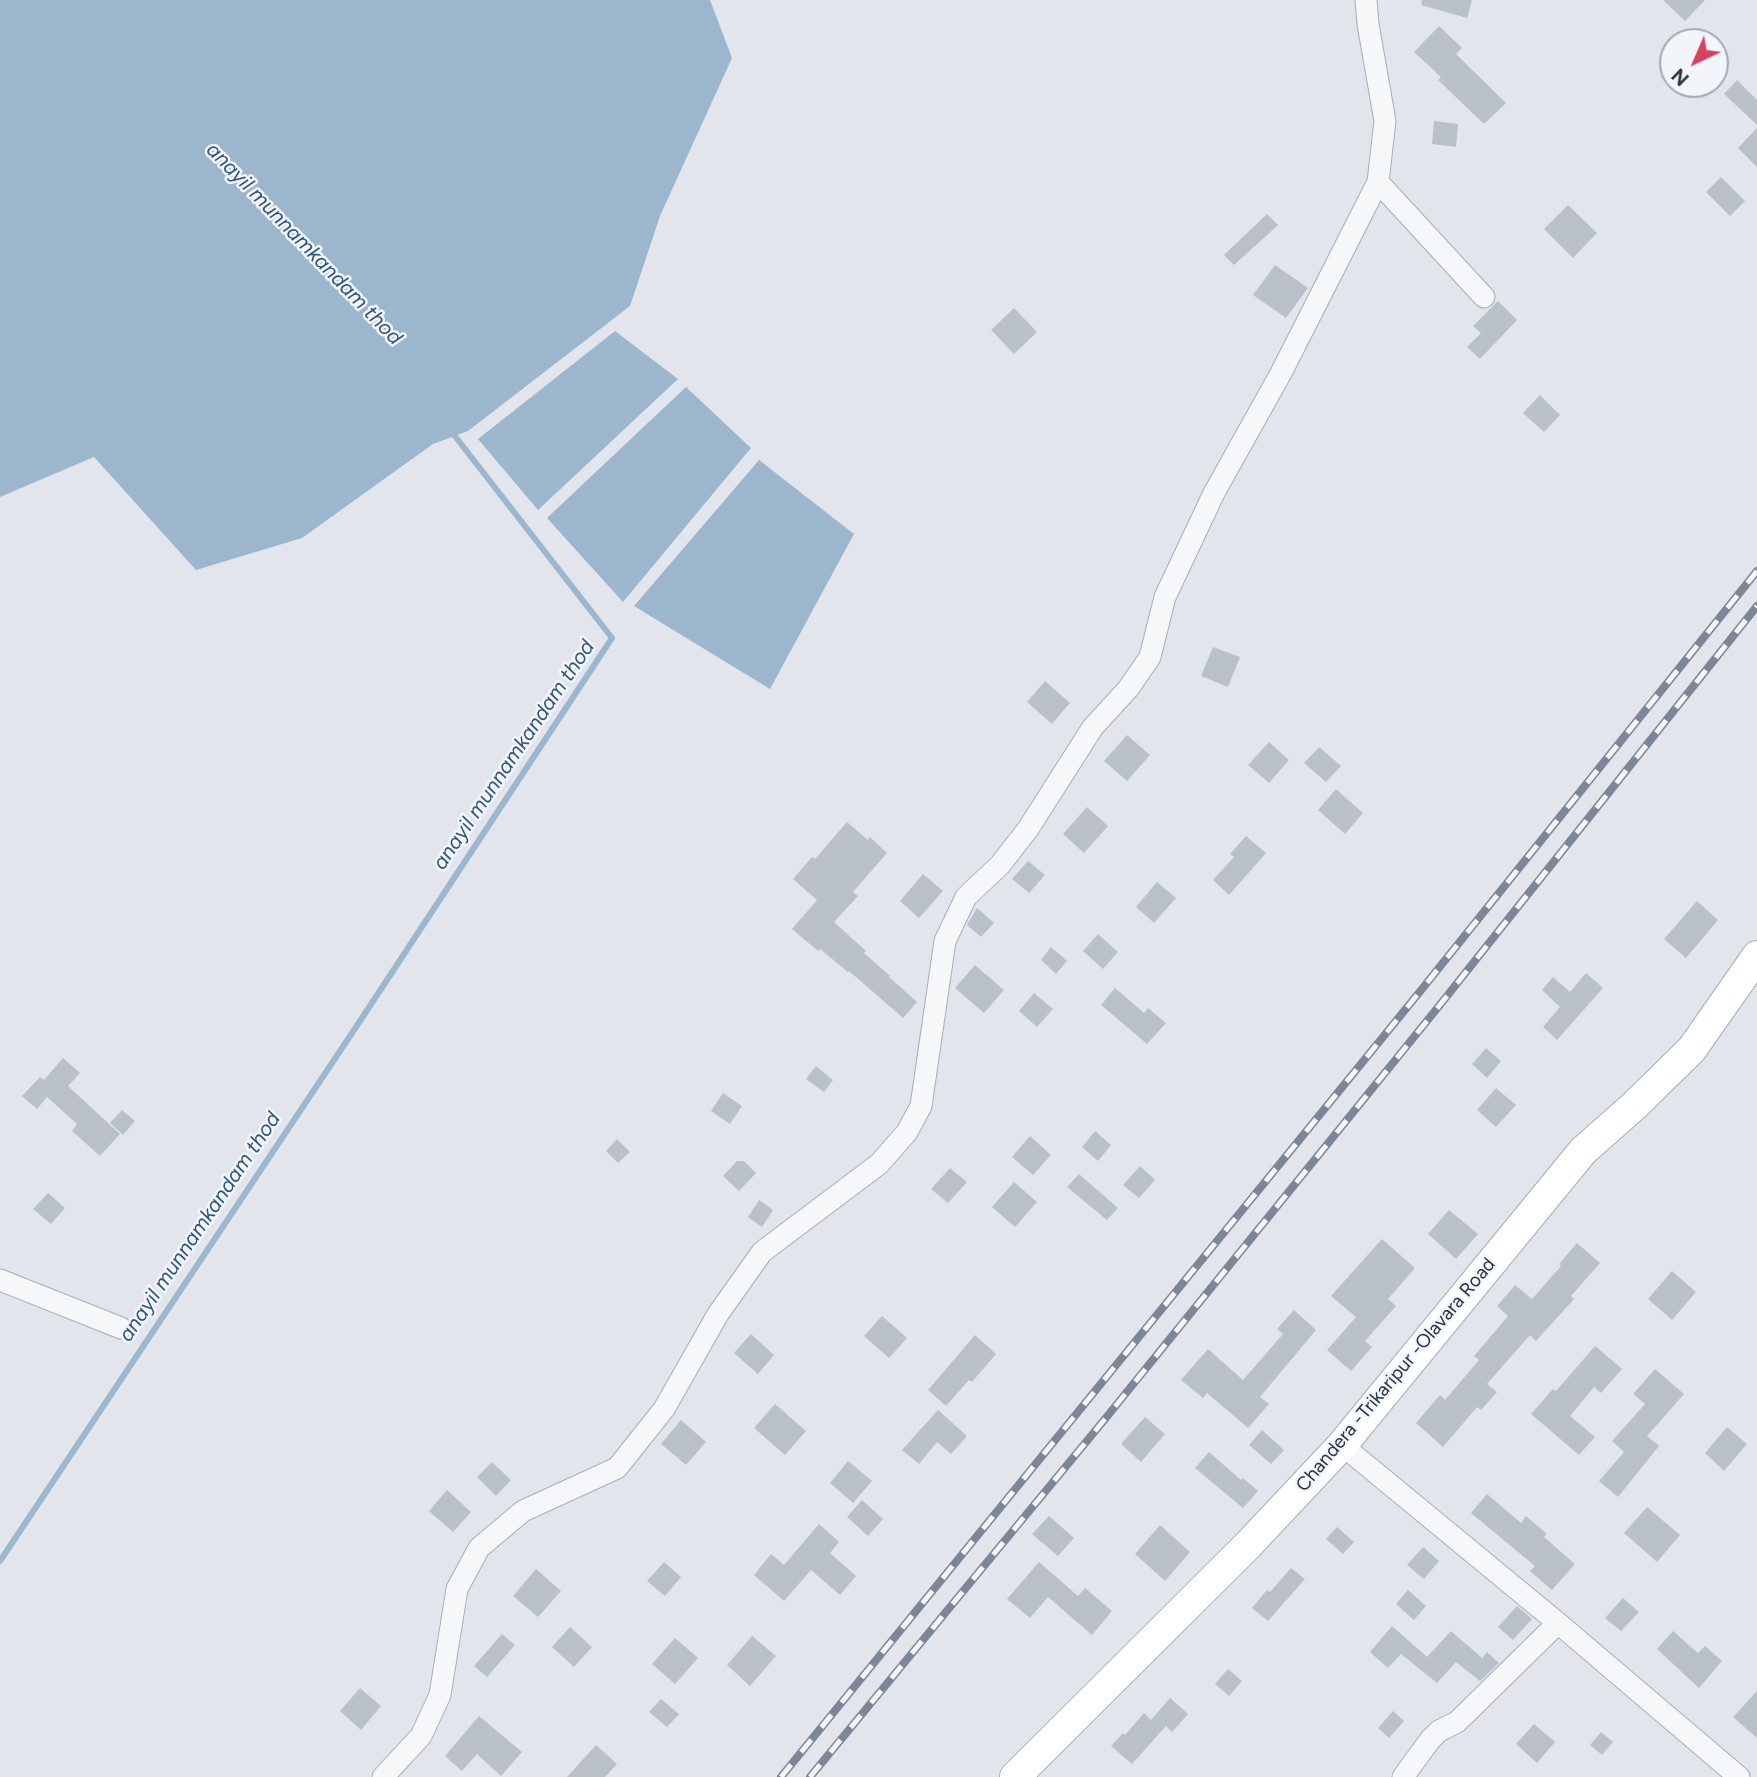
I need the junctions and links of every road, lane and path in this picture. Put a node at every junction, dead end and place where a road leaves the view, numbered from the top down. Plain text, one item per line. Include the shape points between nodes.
1 (1366, 0) edge
2 (1378, 182) junction
3 (1484, 297) dead end
4 (1757, 956) edge
5 (0, 1280) edge
6 (121, 1328) dead end
7 (1342, 1445) junction
8 (1558, 1623) junction
9 (383, 1777) edge
10 (1015, 1777) edge
11 (1403, 1777) edge
12 (1739, 1777) edge

1 - 2 street via 1385,121
2 - 3 street
2 - 9 street via 1208,505 1165,597 1150,657 1093,727 1028,829 967,897 945,941 921,1106 907,1132 879,1164 762,1252 718,1314 664,1409 617,1468 523,1511 480,1548 457,1589 440,1695 421,1736
4 - 7 main road, Chandera -Trikaripur -Olavara Road via 1692,1049 1583,1150
5 - 6 street
7 - 8 street
7 - 10 main road, Chandera -Trikaripur -Olavara Road
8 - 11 street via 1457,1722 1439,1731
8 - 12 street

